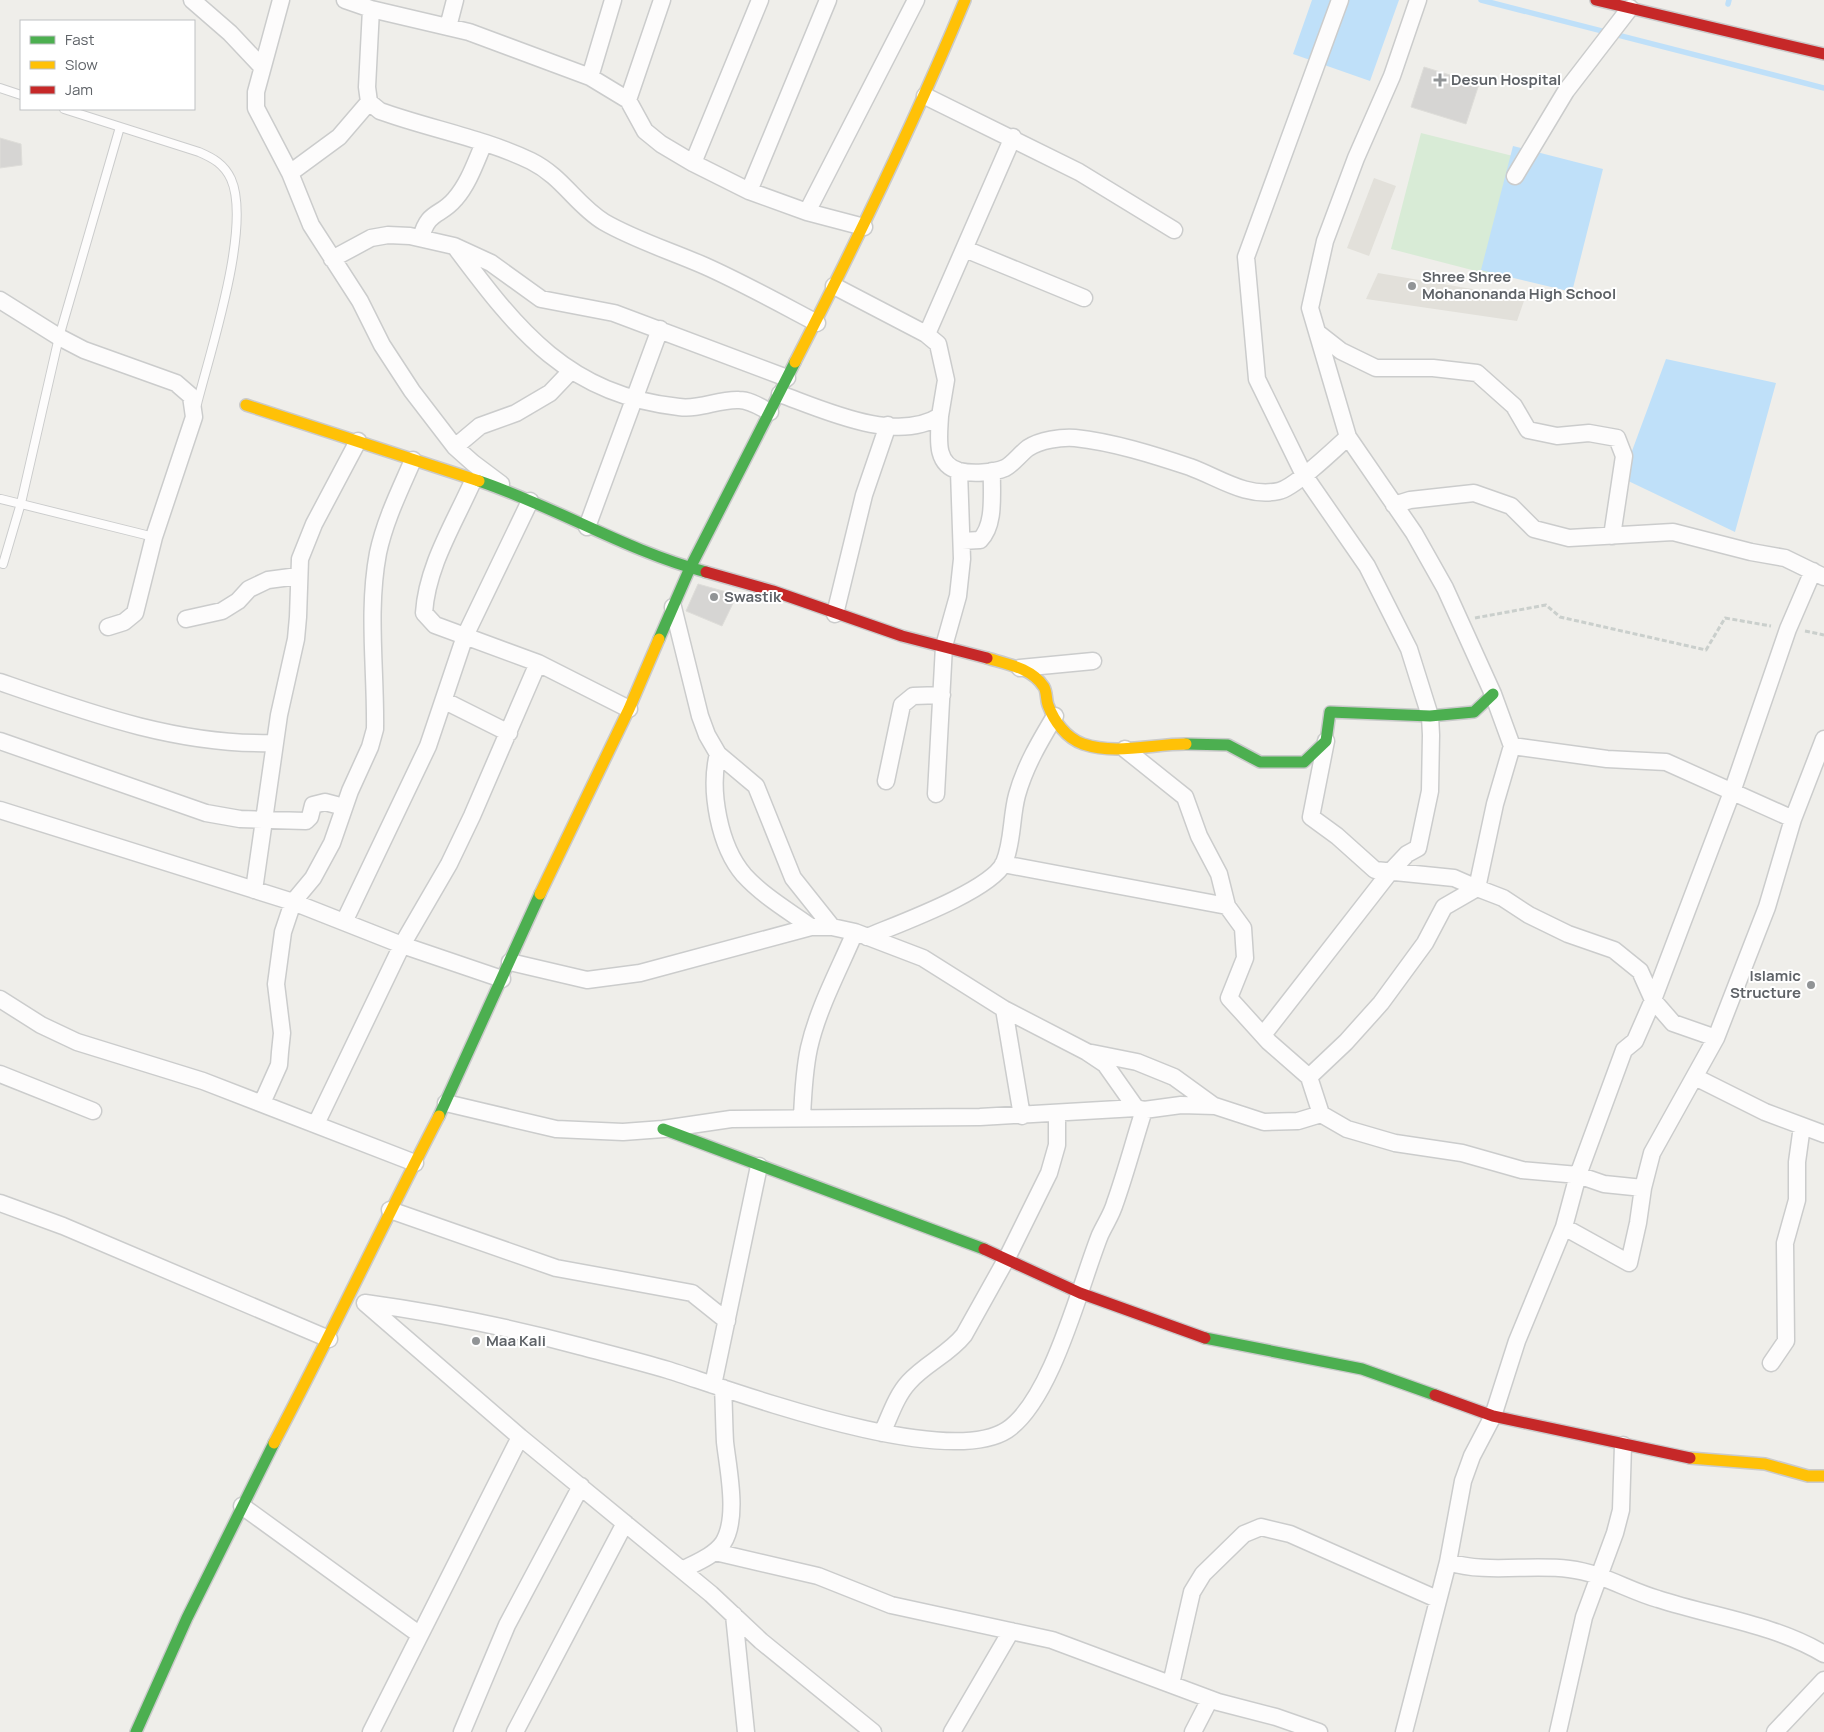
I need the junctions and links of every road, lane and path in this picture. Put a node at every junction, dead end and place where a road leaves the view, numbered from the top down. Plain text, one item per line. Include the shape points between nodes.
1 (192, 0) edge
2 (214, 0) edge
3 (281, 0) edge
4 (345, 0) edge
5 (455, 0) edge
6 (613, 0) edge
7 (662, 0) edge
8 (760, 0) edge
9 (828, 0) edge
10 (916, 0) edge
11 (965, 0) edge
12 (1340, 0) edge
13 (1418, 0) edge
14 (1596, 0) edge
15 (1630, 8) junction
16 (371, 9) junction
17 (213, 17) junction
18 (448, 26) junction
19 (1824, 54) edge
20 (262, 67) junction
21 (590, 77) junction
22 (0, 88) edge
23 (20, 95) edge
24 (925, 96) junction
25 (628, 100) junction
26 (369, 102) junction
27 (67, 110) edge
28 (120, 127) junction
29 (1013, 137) junction
30 (484, 143) junction
31 (693, 162) junction
32 (290, 173) junction
33 (1515, 176) dead end
34 (749, 191) junction
35 (807, 212) junction
36 (864, 227) junction
37 (1174, 230) dead end
38 (421, 238) junction
39 (454, 246) junction
40 (965, 249) junction
41 (332, 259) junction
42 (834, 286) junction
43 (1084, 298) dead end
44 (0, 300) edge
45 (816, 322) junction
46 (660, 329) junction
47 (1318, 333) junction
48 (927, 334) junction
49 (59, 337) junction
50 (570, 372) junction
51 (787, 378) junction
52 (780, 394) junction
53 (635, 400) junction
54 (246, 405) dead end
55 (770, 412) junction
56 (940, 416) junction
57 (194, 417) junction
58 (888, 425) junction
59 (1348, 437) junction
60 (358, 441) junction
61 (455, 447) junction
62 (414, 460) junction
63 (959, 471) junction
64 (992, 471) junction
65 (1304, 475) junction
66 (473, 481) junction
67 (524, 498) junction
68 (1, 499) edge
69 (21, 503) junction
70 (1394, 505) junction
71 (587, 527) junction
72 (1612, 536) junction
73 (154, 537) junction
74 (962, 540) junction
75 (3, 564) dead end
76 (690, 568) junction
77 (1818, 574) edge
78 (298, 576) junction
79 (673, 608) junction
80 (835, 614) junction
81 (186, 619) dead end
82 (1460, 620) junction
83 (108, 627) dead end
84 (1788, 629) junction
85 (1824, 635) edge
86 (465, 636) junction
87 (944, 646) junction
88 (1093, 662) dead end
89 (538, 663) junction
90 (1020, 668) junction
91 (0, 682) edge
92 (1493, 694) junction
93 (942, 695) junction
94 (445, 701) junction
95 (629, 709) junction
96 (1055, 716) junction
97 (1430, 716) junction
98 (509, 733) junction
99 (0, 741) edge
100 (1326, 741) junction
101 (275, 743) junction
102 (1512, 746) junction
103 (1823, 746) edge
104 (1125, 749) junction
105 (718, 754) junction
106 (886, 781) dead end
107 (1732, 792) junction
108 (936, 794) dead end
109 (344, 807) junction
110 (0, 810) edge
111 (1794, 819) junction
112 (264, 820) junction
113 (1003, 864) junction
114 (1390, 872) junction
115 (1478, 888) junction
116 (254, 890) junction
117 (293, 902) junction
118 (1227, 906) junction
119 (344, 922) junction
120 (811, 927) junction
121 (832, 927) junction
122 (861, 935) junction
123 (402, 945) junction
124 (510, 962) junction
125 (502, 979) junction
126 (0, 999) edge
127 (1653, 1000) junction
128 (1004, 1009) junction
129 (1263, 1036) junction
130 (1716, 1038) junction
131 (1087, 1052) junction
132 (0, 1074) edge
133 (1309, 1077) junction
134 (1695, 1077) junction
135 (262, 1103) junction
136 (446, 1103) junction
137 (1215, 1106) junction
138 (1140, 1109) junction
139 (93, 1111) dead end
140 (1058, 1114) junction
141 (1321, 1114) junction
142 (1022, 1116) junction
143 (802, 1117) junction
144 (316, 1124) junction
145 (1802, 1126) junction
146 (663, 1130) junction
147 (1824, 1134) edge
148 (415, 1163) junction
149 (759, 1166) junction
150 (1578, 1175) junction
151 (1643, 1188) junction
152 (0, 1203) edge
153 (390, 1210) junction
154 (1564, 1227) junction
155 (1007, 1258) junction
156 (352, 1292) junction
157 (1080, 1293) junction
158 (365, 1303) junction
159 (727, 1321) junction
160 (329, 1339) junction
161 (1772, 1363) dead end
162 (718, 1386) junction
163 (1493, 1416) junction
164 (882, 1433) junction
165 (520, 1437) junction
166 (1623, 1445) junction
167 (1824, 1476) edge
168 (581, 1486) junction
169 (242, 1506) junction
170 (625, 1523) junction
171 (715, 1552) junction
172 (1448, 1562) junction
173 (682, 1570) junction
174 (1599, 1574) junction
175 (1437, 1599) junction
176 (734, 1615) junction
177 (1011, 1631) junction
178 (420, 1634) junction
179 (1824, 1654) edge
180 (1824, 1680) edge
181 (1170, 1684) junction
182 (1210, 1699) junction
183 (136, 1732) edge
184 (370, 1732) edge
185 (462, 1732) edge
186 (515, 1732) edge
187 (746, 1732) edge
188 (873, 1732) edge
189 (952, 1732) edge
190 (1193, 1732) edge
191 (1319, 1732) edge
192 (1404, 1732) edge
193 (1558, 1732) edge
194 (1775, 1732) edge

1 - 17 street
2 - 17 street
3 - 20 street
4 - 16 street
5 - 18 street
6 - 21 street
7 - 25 street
8 - 31 street
9 - 34 street
10 - 35 street
11 - 24 street
12 - 65 street via 1246,257 1257,379
13 - 47 street via 1392,76 1325,240 1310,308
14 - 15 street
15 - 19 street
15 - 33 street via 1566,91
16 - 18 street
16 - 26 street
17 - 20 street
18 - 21 street
20 - 32 street via 256,108
21 - 25 street
22 - 23 lane
24 - 29 street
24 - 36 street
25 - 31 street via 645,131
26 - 30 street via 380,111 400,119
26 - 32 street via 339,137
27 - 28 lane
28 - 49 lane
28 - 57 lane via 213,158 231,178 236,196 238,216 232,262
29 - 37 street via 1079,172
29 - 40 street
30 - 38 street via 456,197 448,207 429,219
30 - 45 street via 533,162 554,176 603,222 724,275
31 - 34 street
32 - 41 street via 304,209
34 - 35 street
35 - 36 street
36 - 42 street
38 - 39 street
38 - 41 street via 388,235 372,238
39 - 46 street via 491,263 541,299 614,313
39 - 50 street via 519,328
40 - 43 street
40 - 48 street
41 - 61 street via 412,391
42 - 45 street
42 - 48 street
44 - 49 street
45 - 51 street
46 - 51 street
46 - 53 street
47 - 59 street
47 - 72 street via 1341,351 1376,368 1433,368 1477,373 1514,406 1528,430 1557,436 1589,433 1617,438 1624,456
48 - 56 street via 938,344 946,380
49 - 57 street via 84,350 176,383 191,396
49 - 69 lane
50 - 53 street via 610,392
50 - 61 street via 550,394 516,413 480,426
51 - 52 street
52 - 55 street
52 - 58 street via 849,418
53 - 55 street via 691,409 740,400
53 - 71 street
54 - 60 street
55 - 76 street
56 - 58 street via 928,424
56 - 63 street via 939,451 944,463
57 - 73 street
58 - 80 street via 864,495
59 - 65 street
59 - 70 street
60 - 62 street
60 - 78 street via 304,544
61 - 67 street via 472,463
62 - 66 street
62 - 109 street via 387,520 379,552 373,614 375,729
63 - 64 street
63 - 74 street
64 - 65 street via 1006,468 1028,448 1047,440 1073,438 1100,442 1179,464 1254,493 1281,491
64 - 74 street via 990,520 985,534 980,540
65 - 97 street via 1367,566 1409,649
66 - 67 street
66 - 86 street via 432,571 424,613 435,625
67 - 71 street
67 - 86 street
68 - 69 lane
69 - 73 lane
69 - 75 lane
70 - 72 street via 1410,500 1474,493 1511,506 1534,529 1569,538
70 - 82 street via 1436,572
71 - 76 street
72 - 77 street via 1673,532 1785,558
73 - 83 street via 135,613 124,622
74 - 87 street via 958,596
76 - 79 street
76 - 80 street
77 - 84 street
78 - 81 street via 268,580 249,589 238,601 222,610
78 - 101 street via 296,639
79 - 95 street
79 - 105 street via 700,716
80 - 87 street
82 - 84 path via 1546,605 1560,617 1706,650 1725,618
82 - 92 street
84 - 85 path
84 - 107 street
86 - 89 street
86 - 94 street
87 - 90 street
87 - 93 street
88 - 90 street
89 - 95 street
89 - 98 street
90 - 96 street via 1045,688 1048,705
91 - 101 street via 172,735 227,743
92 - 97 street via 1474,712
92 - 102 street
93 - 106 street via 913,696 902,705
93 - 108 street
94 - 98 street
94 - 119 street via 428,746
95 - 124 street
96 - 104 street via 1065,734 1083,744
96 - 113 street via 1024,775
97 - 100 street via 1330,712
97 - 114 street via 1430,791 1418,848 1407,854
98 - 123 street via 449,864
99 - 112 street via 178,806 222,818
100 - 104 street via 1304,762 1260,762 1228,745 1164,744
100 - 114 street via 1311,818 1375,870
101 - 112 street
102 - 107 street via 1607,759 1666,762
102 - 115 street via 1495,804
103 - 111 street
104 - 118 street via 1185,797 1199,836 1219,874
105 - 120 street via 714,769 715,806 733,856 756,887
105 - 121 street via 756,786 793,878
107 - 111 street
107 - 127 street
109 - 112 street via 318,803 313,805 306,822
109 - 117 street via 324,860
110 - 116 street
111 - 130 street via 1767,907
112 - 116 street
113 - 118 street
113 - 122 street via 991,879 914,918
114 - 115 street via 1454,878
114 - 129 street
115 - 127 street via 1568,934 1614,950 1640,971
115 - 133 street via 1444,907 1425,943 1381,1003
116 - 117 street
117 - 119 street
117 - 135 street via 277,966 282,1033 279,1065
118 - 129 street via 1243,928 1245,958 1229,998
119 - 123 street
120 - 121 street
120 - 124 street via 608,978 587,980
121 - 122 street
122 - 128 street via 923,958
122 - 143 street via 821,1012 809,1046 804,1071
123 - 125 street
123 - 144 street
124 - 125 street
125 - 136 street
126 - 135 street via 41,1025 77,1042
127 - 130 street via 1673,1023
127 - 150 street via 1635,1041 1624,1050
128 - 131 street
128 - 142 street
129 - 133 street
130 - 134 street
131 - 137 street via 1137,1062 1174,1077
131 - 138 street via 1105,1064
132 - 139 street
133 - 141 street
134 - 145 street via 1765,1112
134 - 151 street via 1652,1153
135 - 144 street
136 - 146 street via 556,1128 623,1132
136 - 148 street
137 - 138 street
137 - 141 street via 1264,1122 1298,1122
138 - 140 street
138 - 157 street via 1115,1205
140 - 142 street
140 - 155 street via 1059,1132 1054,1160
141 - 150 street via 1347,1129 1395,1143 1462,1153 1522,1170
142 - 143 street
143 - 146 street via 731,1119
144 - 148 street
145 - 147 street
145 - 161 street via 1797,1162 1797,1200 1785,1243 1786,1341
146 - 149 street
148 - 153 street
149 - 155 street
149 - 159 street
150 - 151 street via 1604,1184
150 - 154 street
151 - 154 street via 1629,1263
152 - 160 street via 64,1226
153 - 156 street
153 - 159 street via 556,1268 692,1293
154 - 163 street via 1517,1341
155 - 157 street
155 - 164 street via 964,1335 956,1346 902,1390
156 - 158 street
156 - 160 street
157 - 163 street via 1217,1342 1362,1369
157 - 164 street via 1041,1390 1008,1429 986,1439 960,1441
158 - 162 street via 448,1315 505,1328
158 - 165 street
159 - 162 street
160 - 169 street
162 - 164 street
162 - 171 street via 732,1498 724,1542
163 - 166 street
163 - 172 street via 1472,1456 1464,1481
165 - 168 street
165 - 178 street
166 - 167 street via 1684,1458 1765,1464 1808,1476
166 - 174 street via 1621,1510
168 - 170 street
168 - 185 street via 507,1625
169 - 178 street
169 - 183 street
170 - 173 street
170 - 186 street
171 - 173 street
171 - 177 street via 818,1576 891,1605
172 - 174 street via 1478,1568 1540,1567
172 - 175 street
173 - 176 street
174 - 179 street via 1659,1600 1778,1633
174 - 193 street via 1580,1633
175 - 181 street via 1290,1534 1261,1527 1251,1530 1203,1574 1192,1592
175 - 192 street
176 - 187 street
176 - 188 street via 761,1641
177 - 181 street via 1082,1650
177 - 189 street
178 - 184 street
180 - 194 street
181 - 182 street
182 - 190 street
182 - 191 street via 1276,1716

